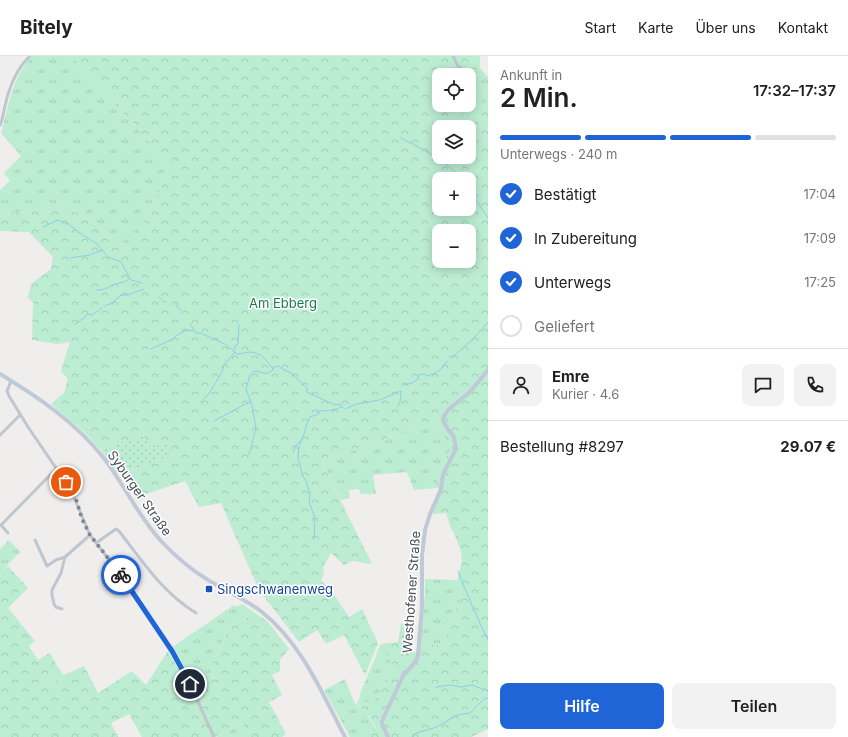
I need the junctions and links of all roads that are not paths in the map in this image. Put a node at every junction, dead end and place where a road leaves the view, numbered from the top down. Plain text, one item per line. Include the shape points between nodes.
1 (30, 56) edge
2 (453, 56) edge
3 (461, 68) edge
4 (0, 125) edge
5 (488, 370) edge
6 (0, 374) edge
7 (12, 381) junction
8 (20, 415) junction
9 (0, 435) edge
10 (57, 468) junction
11 (8, 533) dead end
12 (90, 535) junction
13 (35, 540) dead end
14 (96, 543) junction
15 (65, 557) junction
16 (62, 609) dead end
17 (196, 613) dead end
18 (214, 737) edge
19 (345, 737) edge
20 (388, 737) edge

1 - 4 street via 14,80
2 - 3 street
5 - 20 street, Westhofener Straße via 471,391 444,416 443,420 454,437 456,449 444,472 441,489 424,530 418,655 403,676 382,720
6 - 7 street, Syburger Straße
7 - 8 street via 7,391
7 - 19 street, Syburger Straße via 58,412 88,440 113,471 148,525 173,553 199,574 262,612 283,632 306,663
8 - 9 street
8 - 10 street
10 - 11 street via 1,525
10 - 12 street via 74,495
12 - 14 street
12 - 15 street
13 - 15 street via 48,566
14 - 17 street via 116,529 119,530 161,585
14 - 18 street via 172,651
15 - 16 street via 61,573 52,590 52,600 56,607

